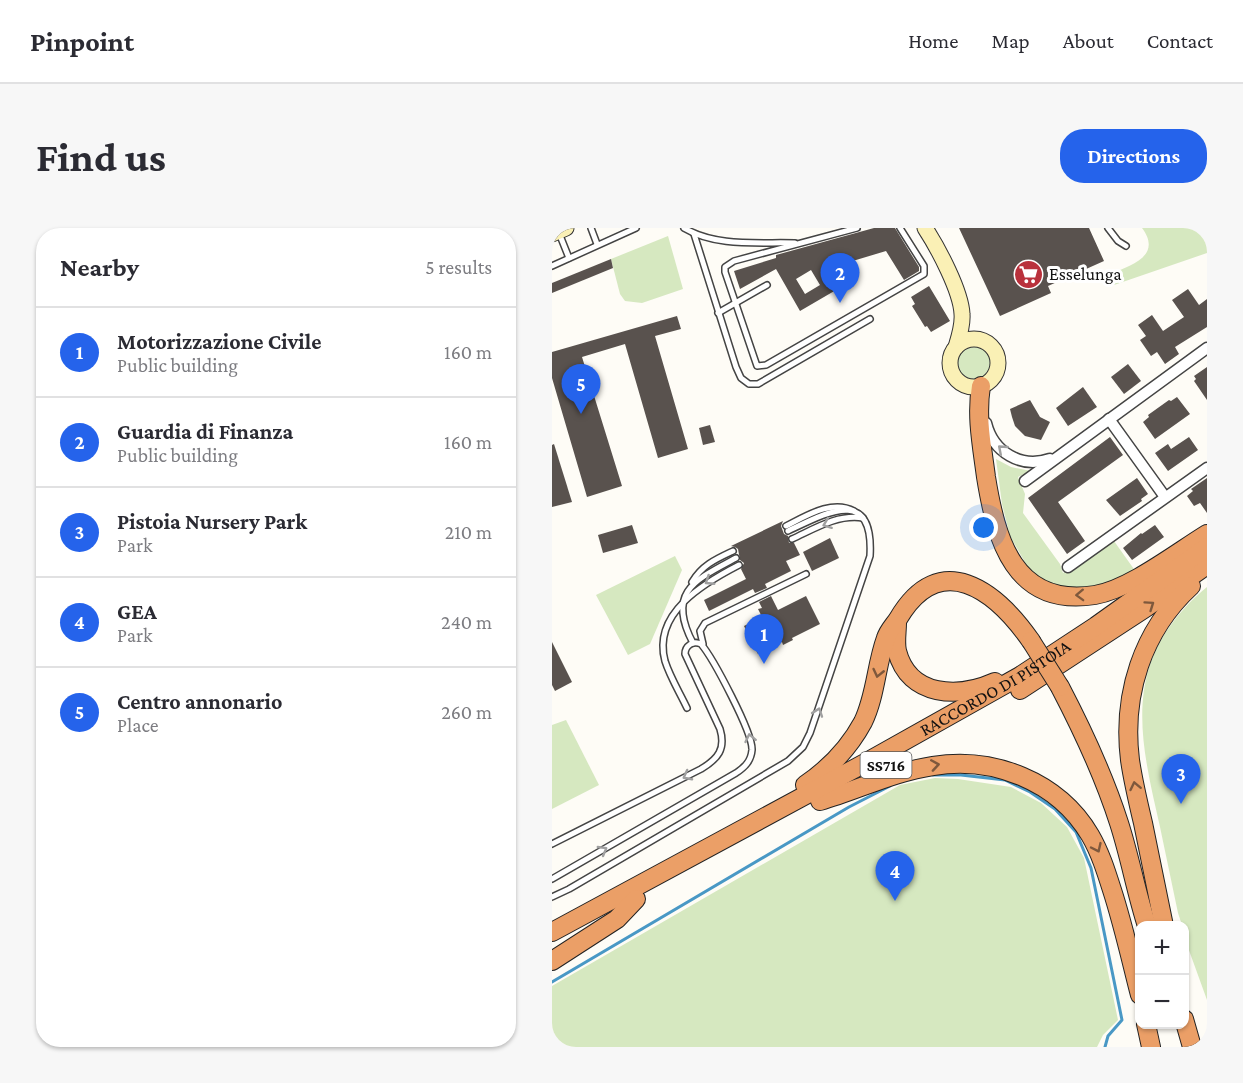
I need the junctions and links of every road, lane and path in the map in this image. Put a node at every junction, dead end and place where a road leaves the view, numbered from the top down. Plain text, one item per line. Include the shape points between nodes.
1 (591, 228) edge
2 (636, 228) edge
3 (684, 228) edge
4 (857, 228) edge
5 (900, 228) edge
6 (925, 228) edge
7 (1108, 228) edge
8 (556, 232) edge
9 (694, 234) junction
10 (802, 243) junction
11 (597, 244) junction
12 (1126, 246) dead end
13 (569, 258) junction
14 (552, 266) edge
15 (767, 285) dead end
16 (735, 304) junction
17 (718, 313) junction
18 (962, 314) junction
19 (870, 319) dead end
20 (983, 341) junction
21 (956, 347) junction
22 (1207, 348) edge
23 (984, 385) junction
24 (1109, 419) junction
25 (1056, 457) junction
26 (1207, 468) edge
27 (1025, 481) dead end
28 (1166, 497) junction
29 (864, 518) junction
30 (787, 528) dead end
31 (1207, 534) edge
32 (792, 539) dead end
33 (1207, 547) edge
34 (733, 551) dead end
35 (736, 558) dead end
36 (739, 565) dead end
37 (1207, 565) edge
38 (1068, 567) dead end
39 (806, 574) dead end
40 (1207, 574) edge
41 (686, 593) junction
42 (682, 603) junction
43 (898, 619) junction
44 (693, 643) junction
45 (703, 646) junction
46 (1066, 646) junction
47 (687, 708) dead end
48 (820, 801) junction
49 (735, 833) junction
50 (552, 844) edge
51 (552, 879) edge
52 (633, 894) junction
53 (552, 897) edge
54 (552, 918) edge
55 (1145, 921) edge
56 (1163, 921) edge
57 (552, 932) edge
58 (552, 945) edge
59 (552, 961) edge
60 (1135, 976) edge
61 (1147, 1029) edge
62 (1151, 1029) edge
63 (1151, 1047) edge

1 - 11 lane
2 - 11 lane
3 - 9 lane
4 - 10 lane
5 - 16 lane via 924,266 924,274 763,366 755,364
6 - 18 street via 948,273
7 - 12 lane
8 - 13 lane
9 - 10 lane via 714,240
9 - 17 lane
10 - 16 lane via 726,265
11 - 13 lane
13 - 14 lane
15 - 16 lane
16 - 17 lane
17 - 19 lane via 737,371 752,385
18 - 20 street
18 - 21 street
20 - 21 street via 971,339
20 - 23 street via 994,351 998,362 995,374
21 - 23 street via 950,362 954,377 967,387
22 - 24 street
25 -> 23 street via 1024,462 1011,457 994,442 984,413
31 -> 23 highway via 1133,580 1095,595 1058,594 1031,582 1006,553 994,519 979,423
24 - 25 street
24 - 28 street
25 - 27 street
26 - 28 street
28 - 38 street
29 - 30 lane via 851,511 827,513
29 -> 32 lane via 829,522
53 -> 29 lane via 799,753 810,733 870,556 871,537
33 - 46 highway, RACCORDO DI PISTOIA / SS716
34 - 41 lane via 701,569
35 - 41 lane via 696,581
36 -> 42 lane via 710,580
48 -> 37 highway, RACCORDO DI PISTOIA / SS716 via 1053,670
39 - 45 lane via 702,625
56 -> 40 highway via 1132,771 1130,708 1134,677 1152,635 1183,594
41 - 42 lane
42 - 44 lane via 682,615
42 - 47 lane via 667,628 664,652
43 - 46 highway via 897,651 905,668 920,684 942,692 960,692 989,684
43 -> 49 highway via 886,638 864,719 847,747 820,775 754,815
43 - 55 highway, bridge via 921,591 943,582 962,582 986,592 1019,623 1060,687 1088,743 1127,848
44 - 45 lane
44 -> 50 lane via 685,654 720,729 723,742 719,755 683,778
51 -> 45 lane via 747,763 752,746 748,729
46 - 49 highway, RACCORDO DI PISTOIA / SS716 via 959,712
48 - 52 highway, RACCORDO DI PISTOIA / SS716
48 -> 60 highway via 895,774 948,764 1005,770 1039,785 1071,810 1096,845
49 - 52 highway, RACCORDO DI PISTOIA / SS716
52 - 54 highway via 580,906
52 - 57 highway, RACCORDO DI PISTOIA / SS716
52 - 58 highway, RACCORDO DI PISTOIA / SS716
52 - 59 highway via 617,919
61 - 63 highway
62 - 63 highway

